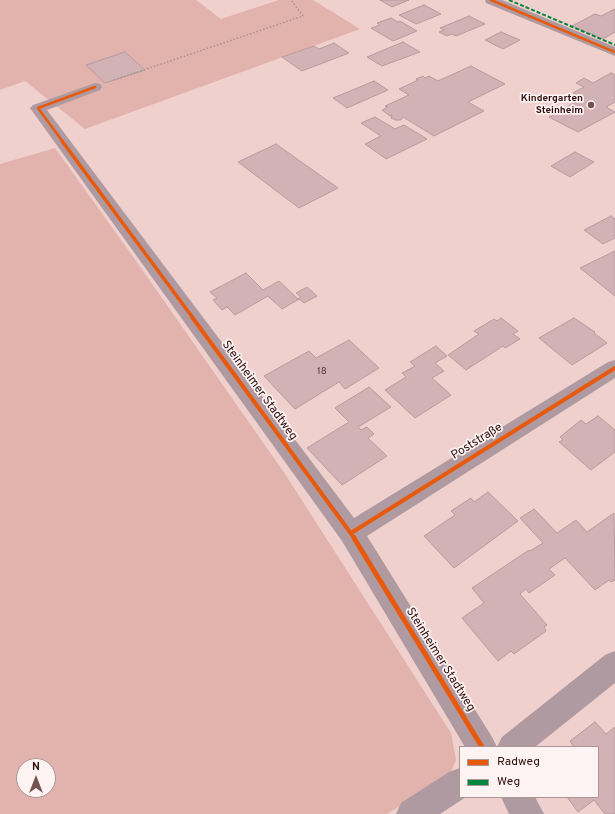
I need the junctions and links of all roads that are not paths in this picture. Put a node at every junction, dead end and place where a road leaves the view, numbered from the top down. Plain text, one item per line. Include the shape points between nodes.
1 (491, 0) edge
2 (615, 52) edge
3 (95, 87) road end
4 (615, 368) edge
5 (350, 533) junction
6 (615, 665) edge
7 (481, 746) edge
8 (513, 746) edge
9 (459, 784) edge
10 (517, 798) edge
11 (412, 814) edge
12 (528, 814) edge

1 - 2 street
3 - 5 street, Steinheimer Stadtweg via 38,108
4 - 5 street, Poststraße
5 - 7 street, Steinheimer Stadtweg
6 - 8 street
9 - 11 street
10 - 12 street

